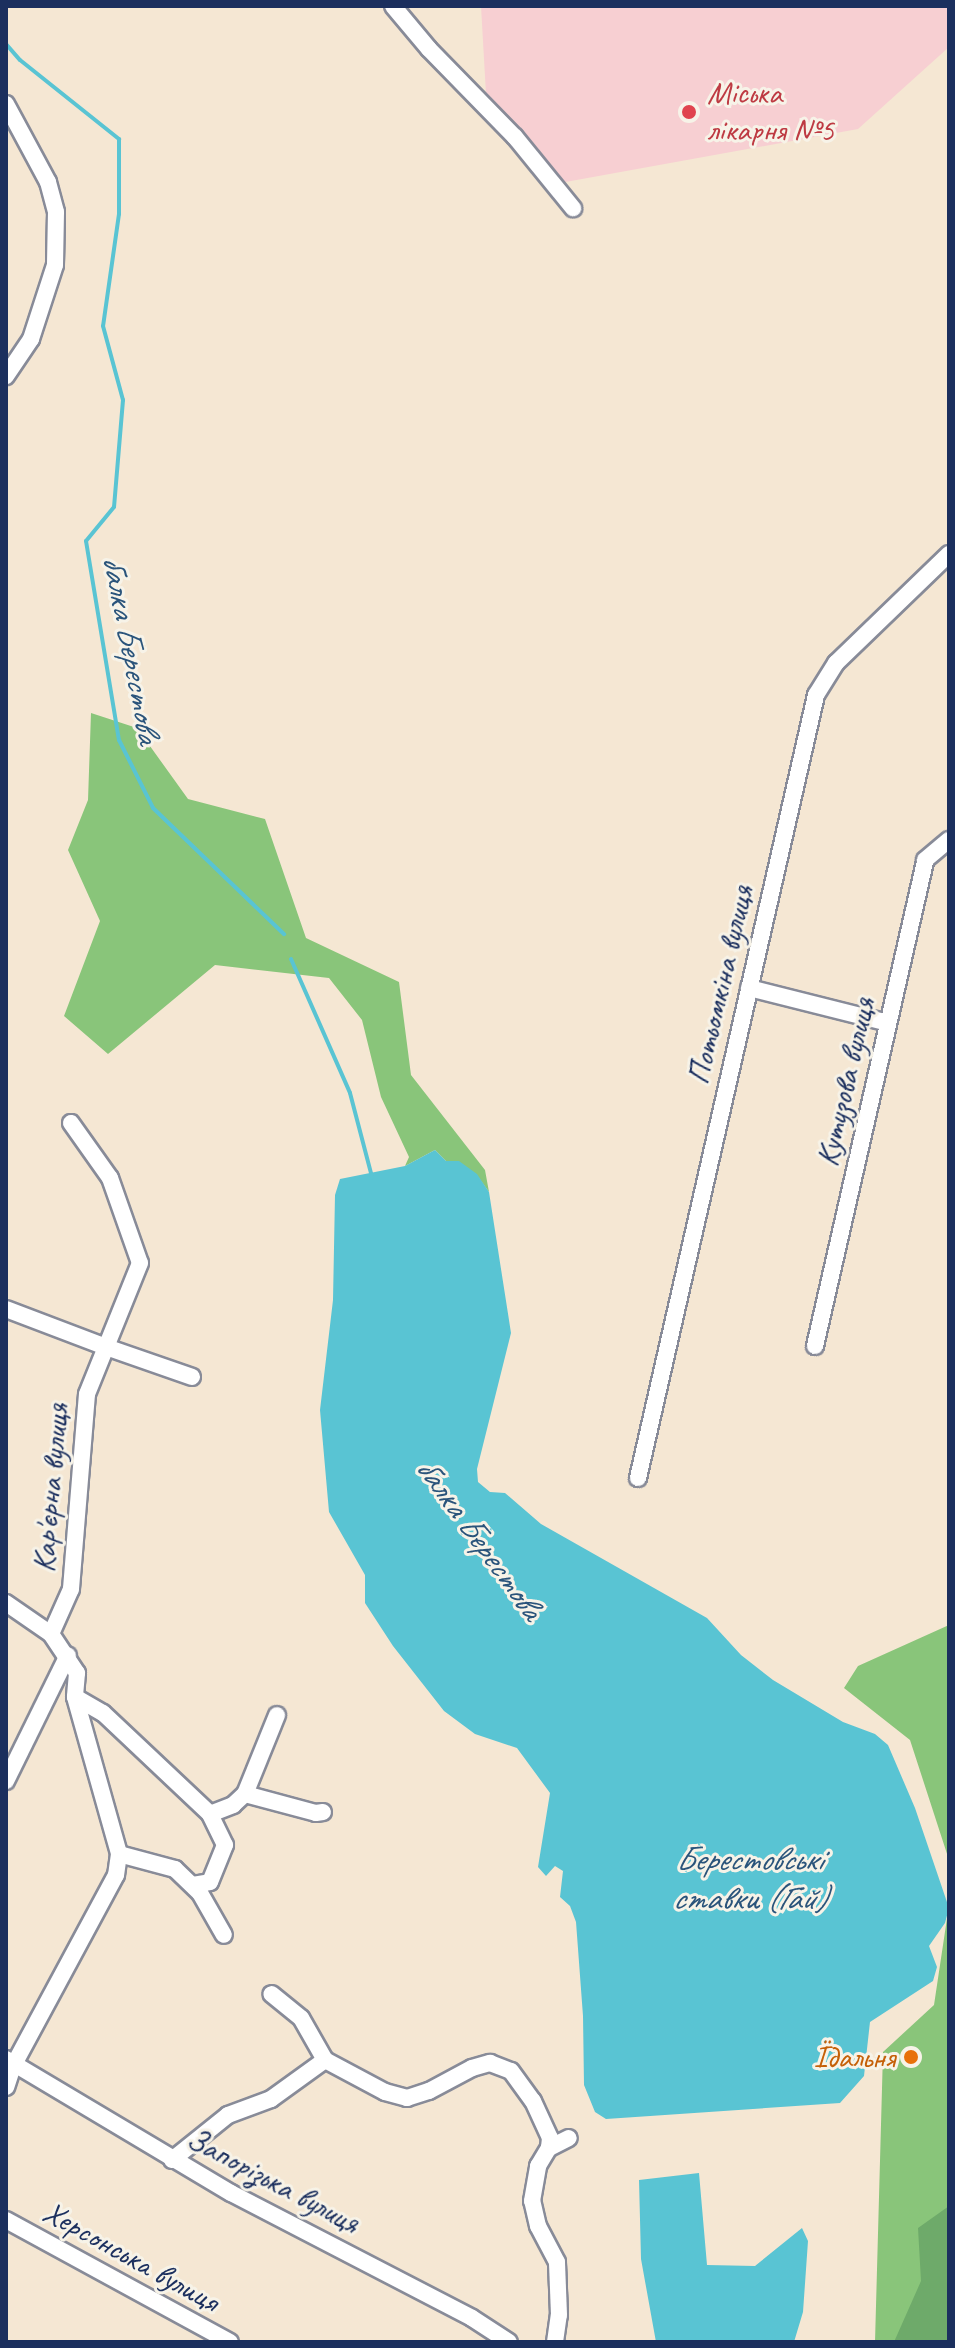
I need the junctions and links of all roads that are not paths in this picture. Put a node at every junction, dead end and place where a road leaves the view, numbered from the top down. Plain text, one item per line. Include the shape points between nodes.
1 (393, 6) edge
2 (6, 104) edge
3 (573, 208) dead end
4 (6, 376) edge
5 (949, 554) edge
6 (949, 840) edge
7 (749, 988) junction
8 (888, 1023) junction
9 (71, 1123) dead end
10 (6, 1309) edge
11 (815, 1346) dead end
12 (106, 1347) junction
13 (192, 1377) dead end
14 (638, 1478) dead end
15 (6, 1603) edge
16 (51, 1634) junction
17 (68, 1655) junction
18 (75, 1697) junction
19 (277, 1715) dead end
20 (6, 1781) edge
21 (245, 1794) junction
22 (323, 1812) dead end
23 (210, 1814) junction
24 (119, 1854) junction
25 (193, 1885) junction
26 (224, 1935) dead end
27 (271, 1994) dead end
28 (325, 2060) junction
29 (10, 2062) edge
30 (6, 2087) edge
31 (569, 2138) dead end
32 (549, 2148) junction
33 (172, 2160) junction
34 (6, 2220) edge
35 (230, 2342) edge
36 (509, 2342) edge
37 (555, 2342) edge

1 - 3 street
2 - 4 street via 48,182 56,212 55,265 31,339
5 - 7 street, Потьомкіна вулиця via 836,663 816,695
6 - 8 street, Кутузова вулиця via 925,860
7 - 8 street
7 - 14 street, Потьомкіна вулиця
8 - 11 street, Кутузова вулиця
9 - 12 street, Кар'єрна вулиця via 110,1178 140,1263
10 - 12 street
12 - 13 street
12 - 16 street, Кар'єрна вулиця via 87,1394 71,1589
15 - 16 street
16 - 17 street
17 - 18 street via 77,1673
17 - 20 street
18 - 23 street via 103,1713
18 - 24 street
19 - 21 street
21 - 22 street
21 - 23 street
23 - 25 street via 225,1845 210,1882
24 - 25 street via 175,1869
24 - 29 street via 116,1875
25 - 26 street
27 - 28 street via 301,2018
28 - 32 street via 407,2098 490,2063 511,2071 533,2101 550,2138
28 - 33 street via 271,2099 228,2115
29 - 30 street
29 - 33 street, Запорізька вулиця
31 - 32 street
32 - 37 street via 538,2166 532,2201 557,2262
33 - 36 street, Запорізька вулиця
34 - 35 street, Херсонська вулиця

